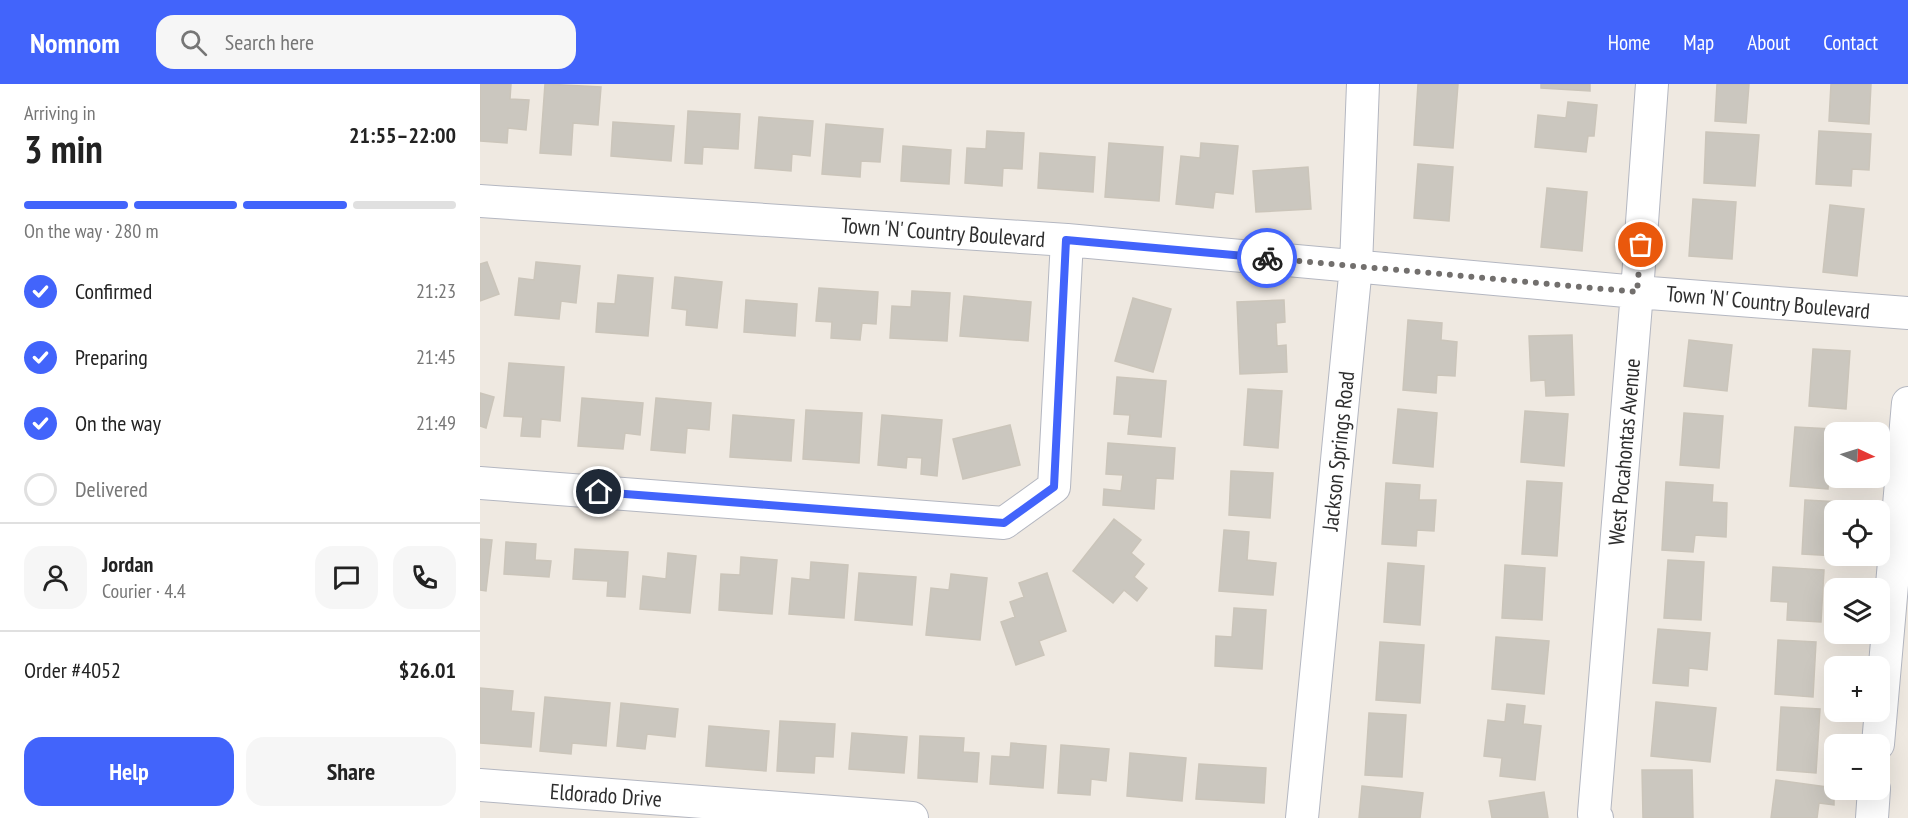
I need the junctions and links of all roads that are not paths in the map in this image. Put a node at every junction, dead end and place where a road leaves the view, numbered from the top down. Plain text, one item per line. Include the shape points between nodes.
1 (1363, 84) edge
2 (1652, 84) edge
3 (480, 201) edge
4 (1066, 240) junction
5 (1356, 266) junction
6 (1637, 292) junction
7 (1908, 313) edge
8 (1908, 403) edge
9 (480, 483) edge
10 (1879, 734) edge
11 (480, 785) edge
12 (1874, 800) edge
13 (912, 818) edge
14 (1302, 818) edge
15 (1597, 818) edge
16 (1872, 818) edge

1 - 5 street, Jackson Springs Road
2 - 6 street, West Pocahontas Avenue
3 - 4 street, Town 'N' Country Boulevard
4 - 5 street, Town 'N' Country Boulevard
4 - 9 street via 1054,487 1004,523
5 - 6 street, Town 'N' Country Boulevard
5 - 14 street, Jackson Springs Road
6 - 7 street, Town 'N' Country Boulevard
6 - 15 street, West Pocahontas Avenue via 1594,814
8 - 10 street
11 - 13 street, Eldorado Drive
12 - 16 street

